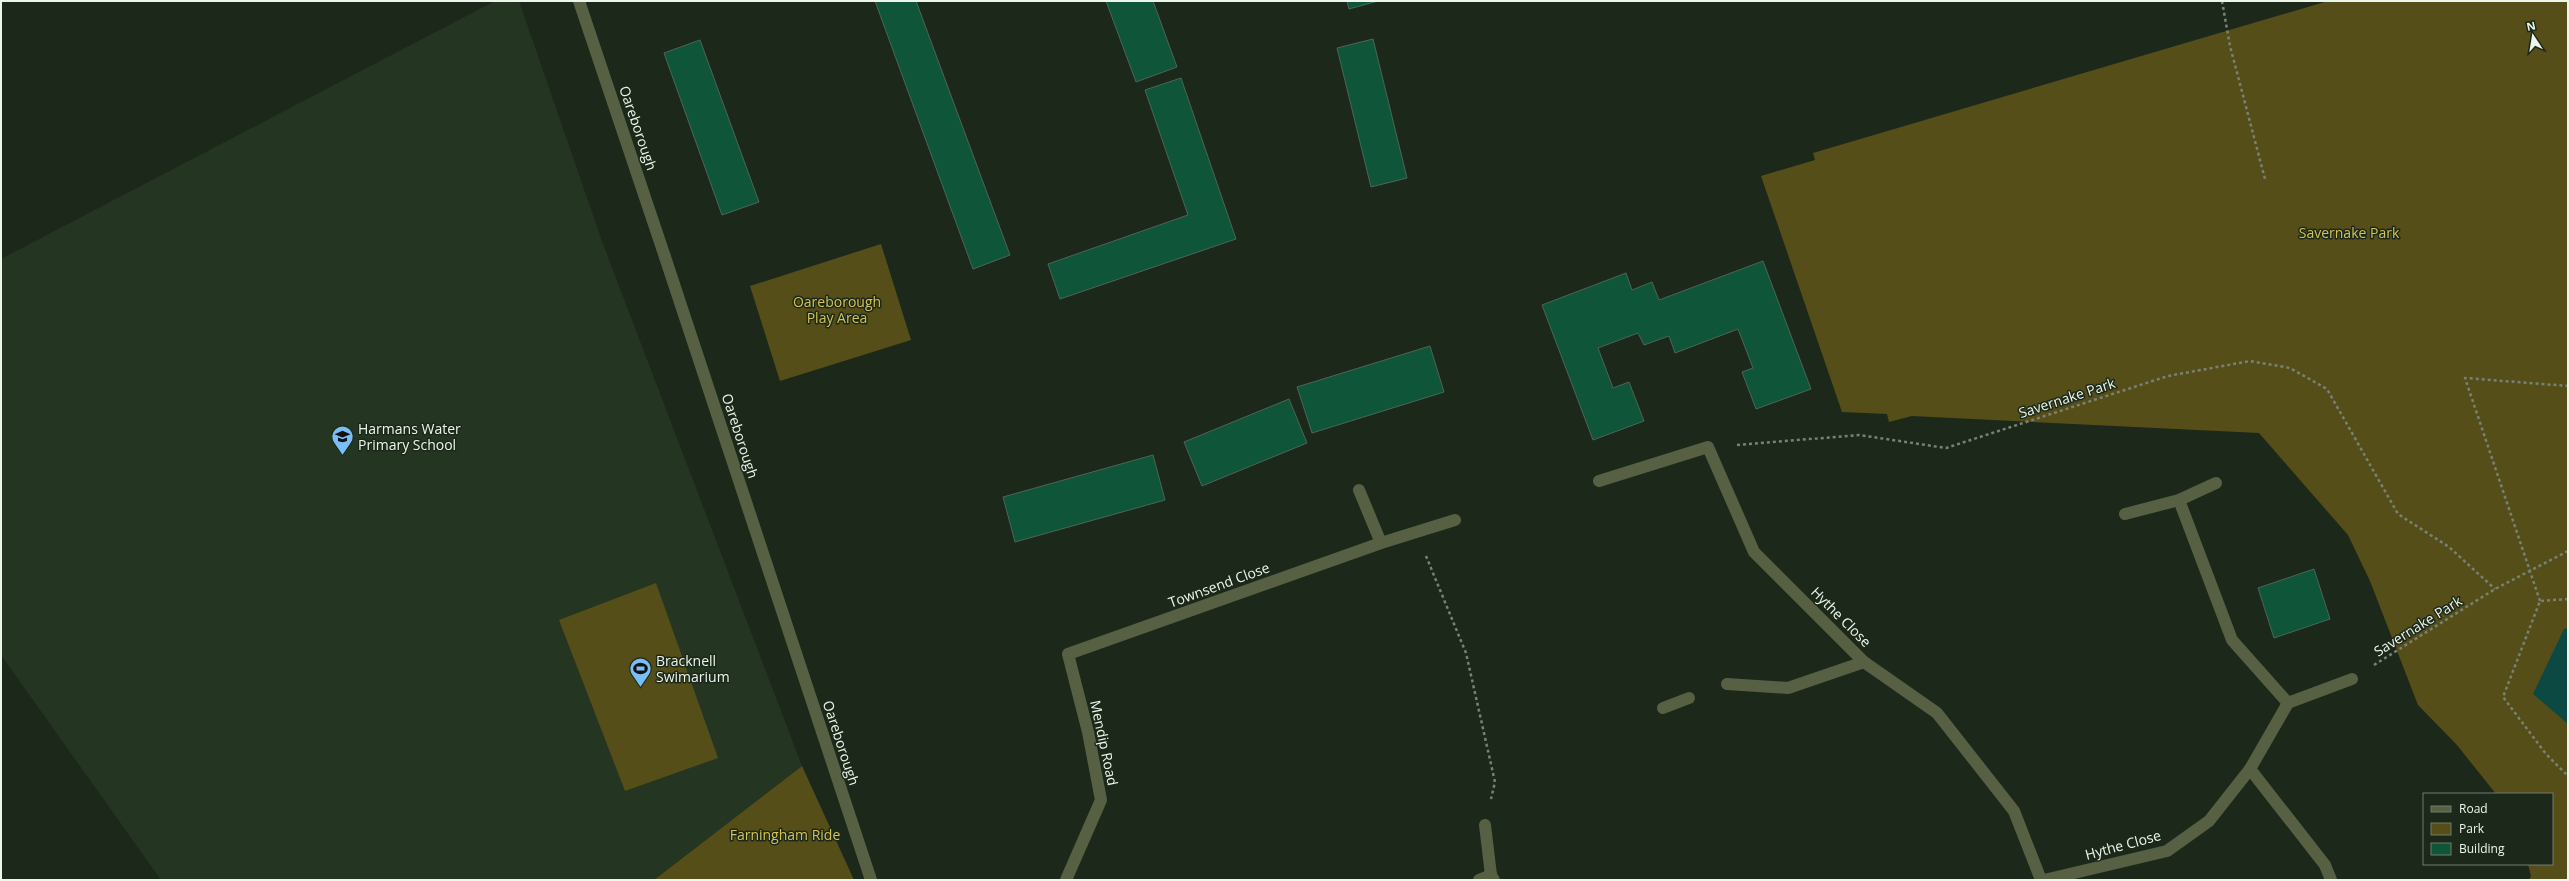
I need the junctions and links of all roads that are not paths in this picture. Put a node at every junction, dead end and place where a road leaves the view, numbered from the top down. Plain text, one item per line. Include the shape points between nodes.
1 (579, 1) edge
2 (1599, 481) dead end
3 (2216, 483) dead end
4 (1359, 490) dead end
5 (2179, 500) junction
6 (2125, 514) dead end
7 (1455, 520) dead end
8 (1381, 544) junction
9 (1068, 654) joint
10 (1864, 662) junction
11 (2352, 679) road end
12 (1727, 684) dead end
13 (1689, 698) dead end
14 (2288, 703) junction
15 (1663, 708) dead end
16 (2250, 769) junction
17 (1485, 825) road end
18 (1492, 877) edge
19 (871, 880) edge
20 (1066, 880) edge
21 (1479, 880) edge
22 (2042, 880) edge
23 (2331, 880) edge

1 - 19 street, Oareborough
2 - 10 street, Hythe Close via 1708,447 1754,552
3 - 5 street
4 - 8 street
5 - 6 street
5 - 14 street via 2232,640
7 - 8 street, Townsend Close
8 - 9 street, Townsend Close
9 - 20 street, Mendip Road via 1088,732 1101,800
10 - 12 street via 1788,688
10 - 22 street, Hythe Close via 1937,713 2014,811
11 - 14 street
13 - 15 street
14 - 16 street, Hythe Close
16 - 22 street, Hythe Close via 2209,821 2167,850
16 - 23 street via 2325,865
17 - 18 street
18 - 21 street

